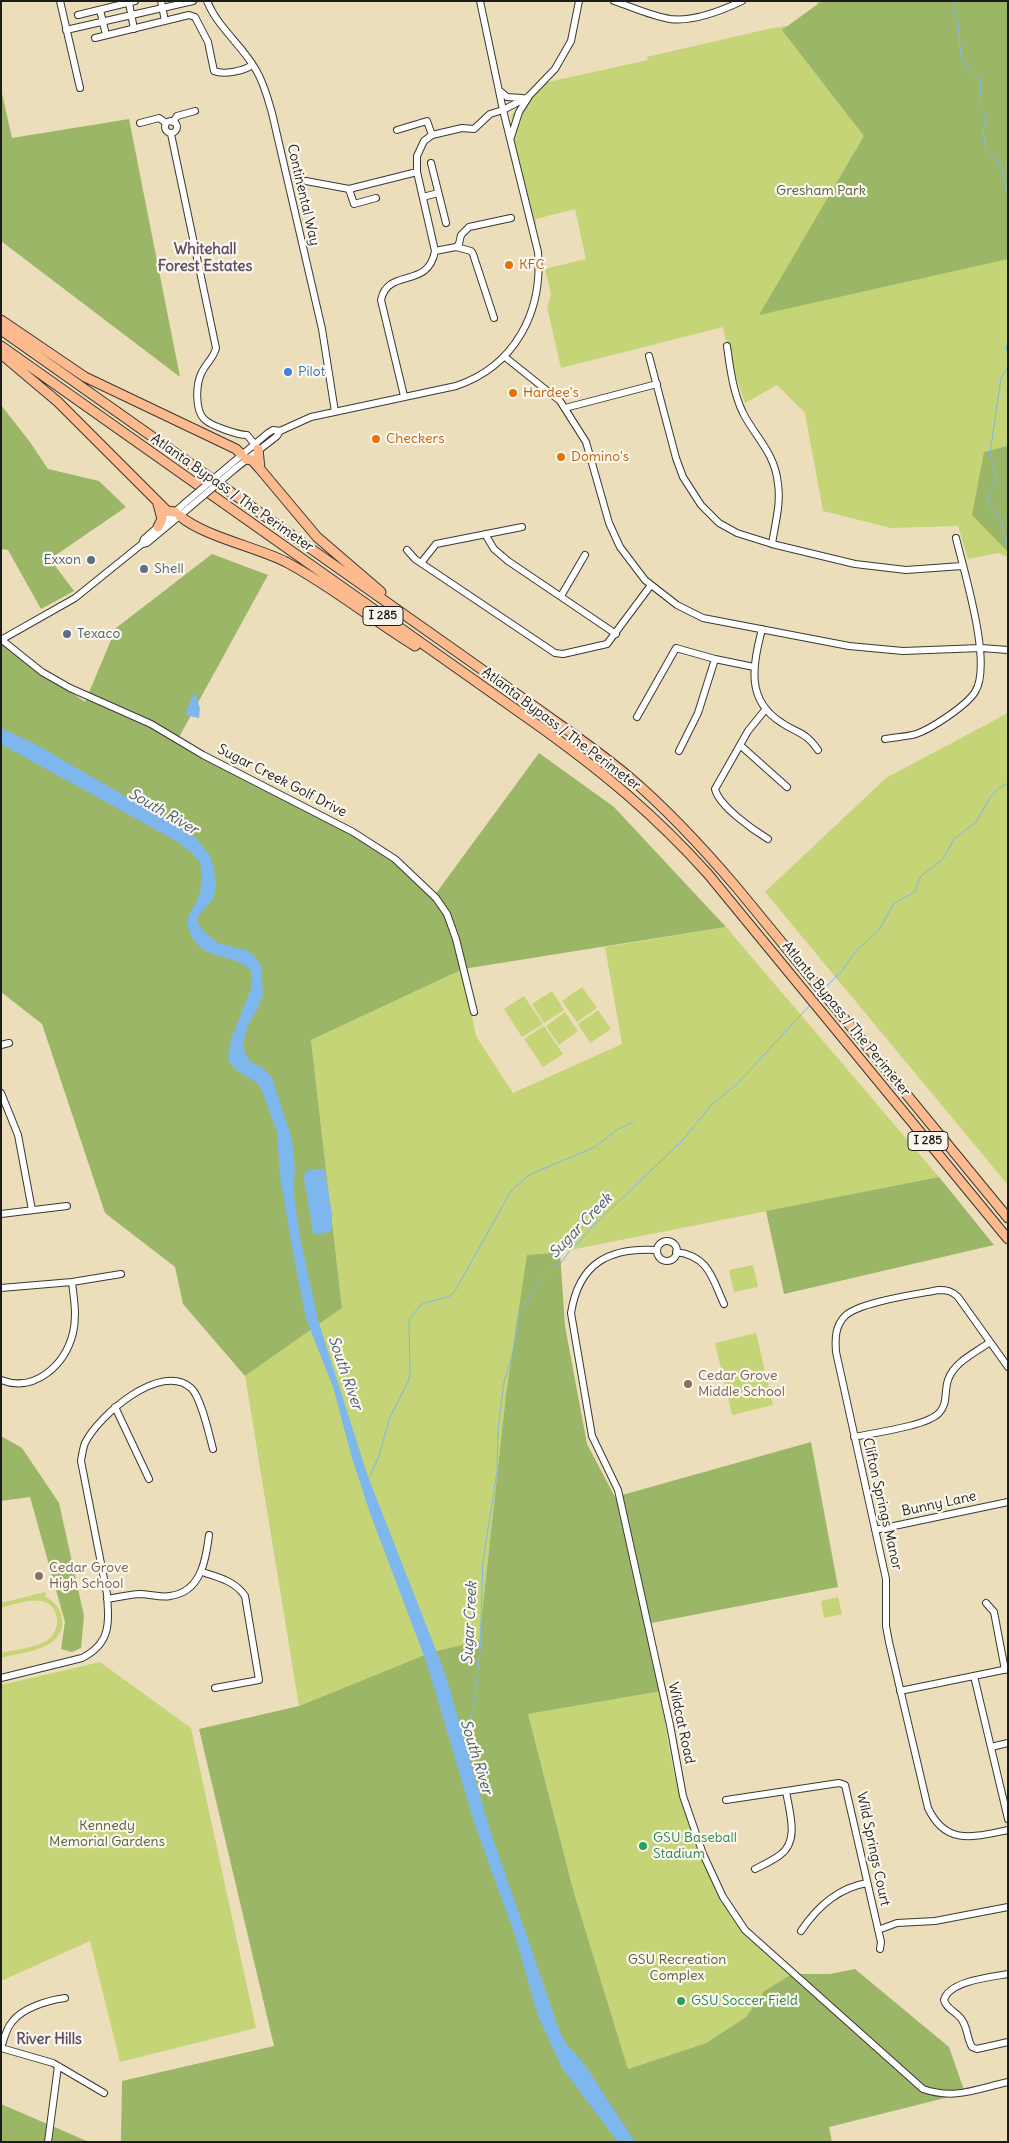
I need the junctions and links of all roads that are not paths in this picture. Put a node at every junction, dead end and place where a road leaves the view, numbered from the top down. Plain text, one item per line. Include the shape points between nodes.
1 (60, 1) edge
2 (161, 1) edge
3 (193, 1) edge
4 (207, 1) edge
5 (480, 1) edge
6 (579, 1) edge
7 (614, 1) edge
8 (642, 1) edge
9 (742, 1) edge
10 (132, 2) edge
11 (163, 9) junction
12 (639, 9) junction
13 (100, 10) junction
14 (78, 15) dead end
15 (132, 16) junction
16 (166, 21) junction
17 (103, 22) junction
18 (134, 29) junction
19 (66, 30) junction
20 (106, 35) junction
21 (95, 38) dead end
22 (252, 65) junction
23 (80, 88) dead end
24 (499, 90) junction
25 (528, 97) junction
26 (503, 110) junction
27 (194, 111) dead end
28 (140, 123) dead end
29 (170, 123) junction
30 (397, 130) dead end
31 (171, 134) junction
32 (432, 135) junction
33 (510, 140) junction
34 (431, 163) dead end
35 (417, 172) junction
36 (306, 181) dead end
37 (349, 189) junction
38 (438, 193) junction
39 (423, 197) junction
40 (376, 198) dead end
41 (511, 218) dead end
42 (446, 223) dead end
43 (456, 247) junction
44 (435, 251) junction
45 (494, 318) dead end
46 (1, 320) edge
47 (1, 330) edge
48 (1, 346) edge
49 (727, 346) dead end
50 (1, 354) edge
51 (649, 356) dead end
52 (505, 357) junction
53 (656, 384) junction
54 (404, 396) junction
55 (565, 408) junction
56 (335, 412) junction
57 (256, 446) junction
58 (244, 456) junction
59 (260, 469) junction
60 (157, 501) junction
61 (178, 514) junction
62 (158, 527) junction
63 (522, 527) dead end
64 (485, 534) junction
65 (956, 538) dead end
66 (142, 544) junction
67 (772, 544) junction
68 (407, 550) dead end
69 (585, 555) dead end
70 (421, 563) junction
71 (962, 566) junction
72 (651, 586) junction
73 (561, 596) junction
74 (417, 624) junction
75 (762, 629) junction
76 (616, 634) junction
77 (2, 640) edge
78 (981, 648) junction
79 (1008, 650) edge
80 (715, 659) junction
81 (754, 667) junction
82 (476, 682) junction
83 (765, 710) junction
84 (637, 717) dead end
85 (885, 739) dead end
86 (740, 745) junction
87 (679, 750) dead end
88 (818, 750) dead end
89 (787, 787) dead end
90 (768, 839) dead end
91 (474, 1012) dead end
92 (9, 1043) dead end
93 (1, 1045) edge
94 (1, 1093) edge
95 (67, 1206) dead end
96 (32, 1210) junction
97 (1, 1214) edge
98 (1008, 1218) edge
99 (1008, 1239) edge
100 (657, 1250) junction
101 (676, 1252) junction
102 (120, 1274) dead end
103 (72, 1282) junction
104 (1, 1288) edge
105 (724, 1304) dead end
106 (990, 1342) junction
107 (1008, 1367) edge
108 (1, 1380) edge
109 (115, 1407) junction
110 (854, 1437) junction
111 (213, 1449) dead end
112 (149, 1479) dead end
113 (1008, 1502) edge
114 (875, 1530) junction
115 (209, 1535) dead end
116 (202, 1572) junction
117 (108, 1598) junction
118 (986, 1603) dead end
119 (1007, 1670) edge
120 (974, 1676) junction
121 (1, 1678) edge
122 (215, 1688) dead end
123 (900, 1692) junction
124 (1008, 1743) edge
125 (991, 1747) junction
126 (786, 1791) junction
127 (726, 1800) dead end
128 (1008, 1819) edge
129 (1008, 1830) edge
130 (755, 1869) dead end
131 (867, 1884) junction
132 (1008, 1907) edge
133 (878, 1930) junction
134 (801, 1931) dead end
135 (880, 1949) dead end
136 (1008, 1974) edge
137 (65, 1998) dead end
138 (1008, 2042) edge
139 (1, 2048) edge
140 (58, 2066) junction
141 (1008, 2082) edge
142 (104, 2093) dead end
143 (48, 2142) edge

1 - 19 street
2 - 11 street
3 - 11 street
4 - 22 street, Continental Way via 212,14
5 - 24 street
6 - 25 street via 571,41 564,55
7 - 12 street
8 - 12 street
9 - 12 street via 687,19 672,19
10 - 13 street
10 - 15 street
11 - 15 street
11 - 16 street
13 - 14 street
13 - 17 street
15 - 17 street
15 - 18 street
16 - 18 street
16 - 22 street via 189,15 195,17 208,42 213,69 219,72
17 - 19 street
17 - 20 street
18 - 20 street
19 - 23 street
20 - 21 street
22 - 56 street, Continental Way via 272,113 322,329
24 - 25 street via 507,97
24 - 26 street
25 - 26 street
25 - 33 street via 519,112
26 - 32 street via 491,113 474,129 462,128
26 - 33 street
27 - 29 street via 177,116
28 - 29 street via 159,118
29 - 31 street via 166,131
29 - 31 street via 176,129
30 - 32 street via 426,121
31 - 57 street via 216,348 200,375 201,414 208,422 237,435 247,435
32 - 35 street via 421,145
33 - 52 street via 538,252 539,269 536,296 528,320
34 - 38 street
35 - 37 street
35 - 39 street
36 - 37 street
37 - 40 street via 354,204
38 - 39 street
38 - 42 street
39 - 44 street
41 - 43 street via 469,227
43 - 44 street
43 - 45 street via 473,254
44 - 54 street via 428,268 392,284 384,291 381,300
46 - 58 highway via 85,377
47 - 74 highway, Atlanta Bypass / The Perimeter / I 285
48 - 82 highway, Atlanta Bypass / The Perimeter / I 285
49 - 67 street via 740,407 770,454 775,468 779,501
50 - 60 highway via 58,402
51 - 53 street
52 - 54 street via 469,382
52 - 55 street
53 - 55 street
53 - 67 street via 678,464 693,494 719,523 737,533
54 - 56 street
55 - 72 street via 586,442 614,535 628,559
56 - 57 street via 311,417
57 - 58 street
57 - 59 highway
58 - 59 highway
58 - 61 street, bridge
59 - 74 highway via 317,537
60 - 61 highway
60 - 62 highway via 162,519
61 - 62 street
61 - 66 street via 147,544
61 - 82 highway via 192,524 297,568
62 - 66 street
63 - 64 street
64 - 70 street via 436,544
64 - 73 street via 494,549
65 - 71 street
66 - 77 street via 75,598
67 - 71 street via 886,568 906,570
68 - 70 street
69 - 73 street
70 - 76 street via 554,653 607,644
71 - 78 street
72 - 75 street via 677,605 703,618
72 - 76 street
73 - 76 street
74 - 98 highway, Atlanta Bypass / The Perimeter / I 285 via 588,744 628,776 698,842
75 - 78 street via 876,649
75 - 81 street
77 - 91 street, Sugar Creek Golf Drive via 42,672 70,688 151,724 203,755 353,832 395,859 436,898 447,914
78 - 79 street
78 - 85 street via 981,672 975,692 952,714 916,734
80 - 81 street
80 - 84 street via 676,648
80 - 87 street via 704,698
81 - 83 street via 756,692
82 - 99 highway, Atlanta Bypass / The Perimeter / I 285 via 600,770 682,846 741,912
83 - 86 street
83 - 88 street via 803,733
86 - 89 street
86 - 90 street via 716,785 716,793 747,824
92 - 93 street
94 - 96 street via 18,1135
95 - 96 street
96 - 97 street
100 - 101 street via 661,1259 667,1261 673,1259
100 - 101 street via 662,1242 668,1241 674,1244
100 - 141 street, Wildcat Road via 608,1256 591,1267 581,1279 571,1312 592,1436 618,1490 683,1796 703,1854 723,1897 746,1930 922,2089 948,2095
101 - 105 street via 699,1259 708,1269
102 - 103 street
103 - 104 street
103 - 108 street via 73,1332 53,1369 27,1383 12,1384
106 - 107 street, Clifton Springs Manor
106 - 110 street via 954,1368 948,1381 945,1404 935,1417
106 - 110 street, Clifton Springs Manor via 958,1297 946,1290 853,1311 839,1324 835,1343
109 - 111 street via 145,1386 167,1380 185,1383 195,1393
109 - 112 street
109 - 117 street via 90,1434 81,1461
110 - 114 street, Clifton Springs Manor
113 - 114 street, Bunny Lane
114 - 123 street, Clifton Springs Manor via 886,1579 887,1634
115 - 116 street
116 - 117 street via 188,1589 172,1596 138,1594
116 - 122 street via 227,1580 245,1596 259,1680
117 - 121 street via 106,1635 93,1652 82,1658
118 - 119 street via 994,1612
119 - 120 street
120 - 123 street
120 - 125 street
123 - 129 street, Clifton Springs Manor via 928,1808 937,1824 950,1834 964,1837
124 - 125 street
125 - 128 street
126 - 127 street, Wild Springs Court
126 - 130 street via 792,1829 790,1841 781,1855
126 - 131 street, Wild Springs Court via 839,1783 845,1785
131 - 133 street, Wild Springs Court
131 - 134 street via 848,1888 833,1896
132 - 133 street via 935,1921 897,1923
133 - 135 street, Wild Springs Court
136 - 138 street via 962,1984 944,2000 945,2005 961,2018 972,2047 977,2049
137 - 139 street via 18,2016 9,2027
139 - 140 street
140 - 142 street
140 - 143 street

